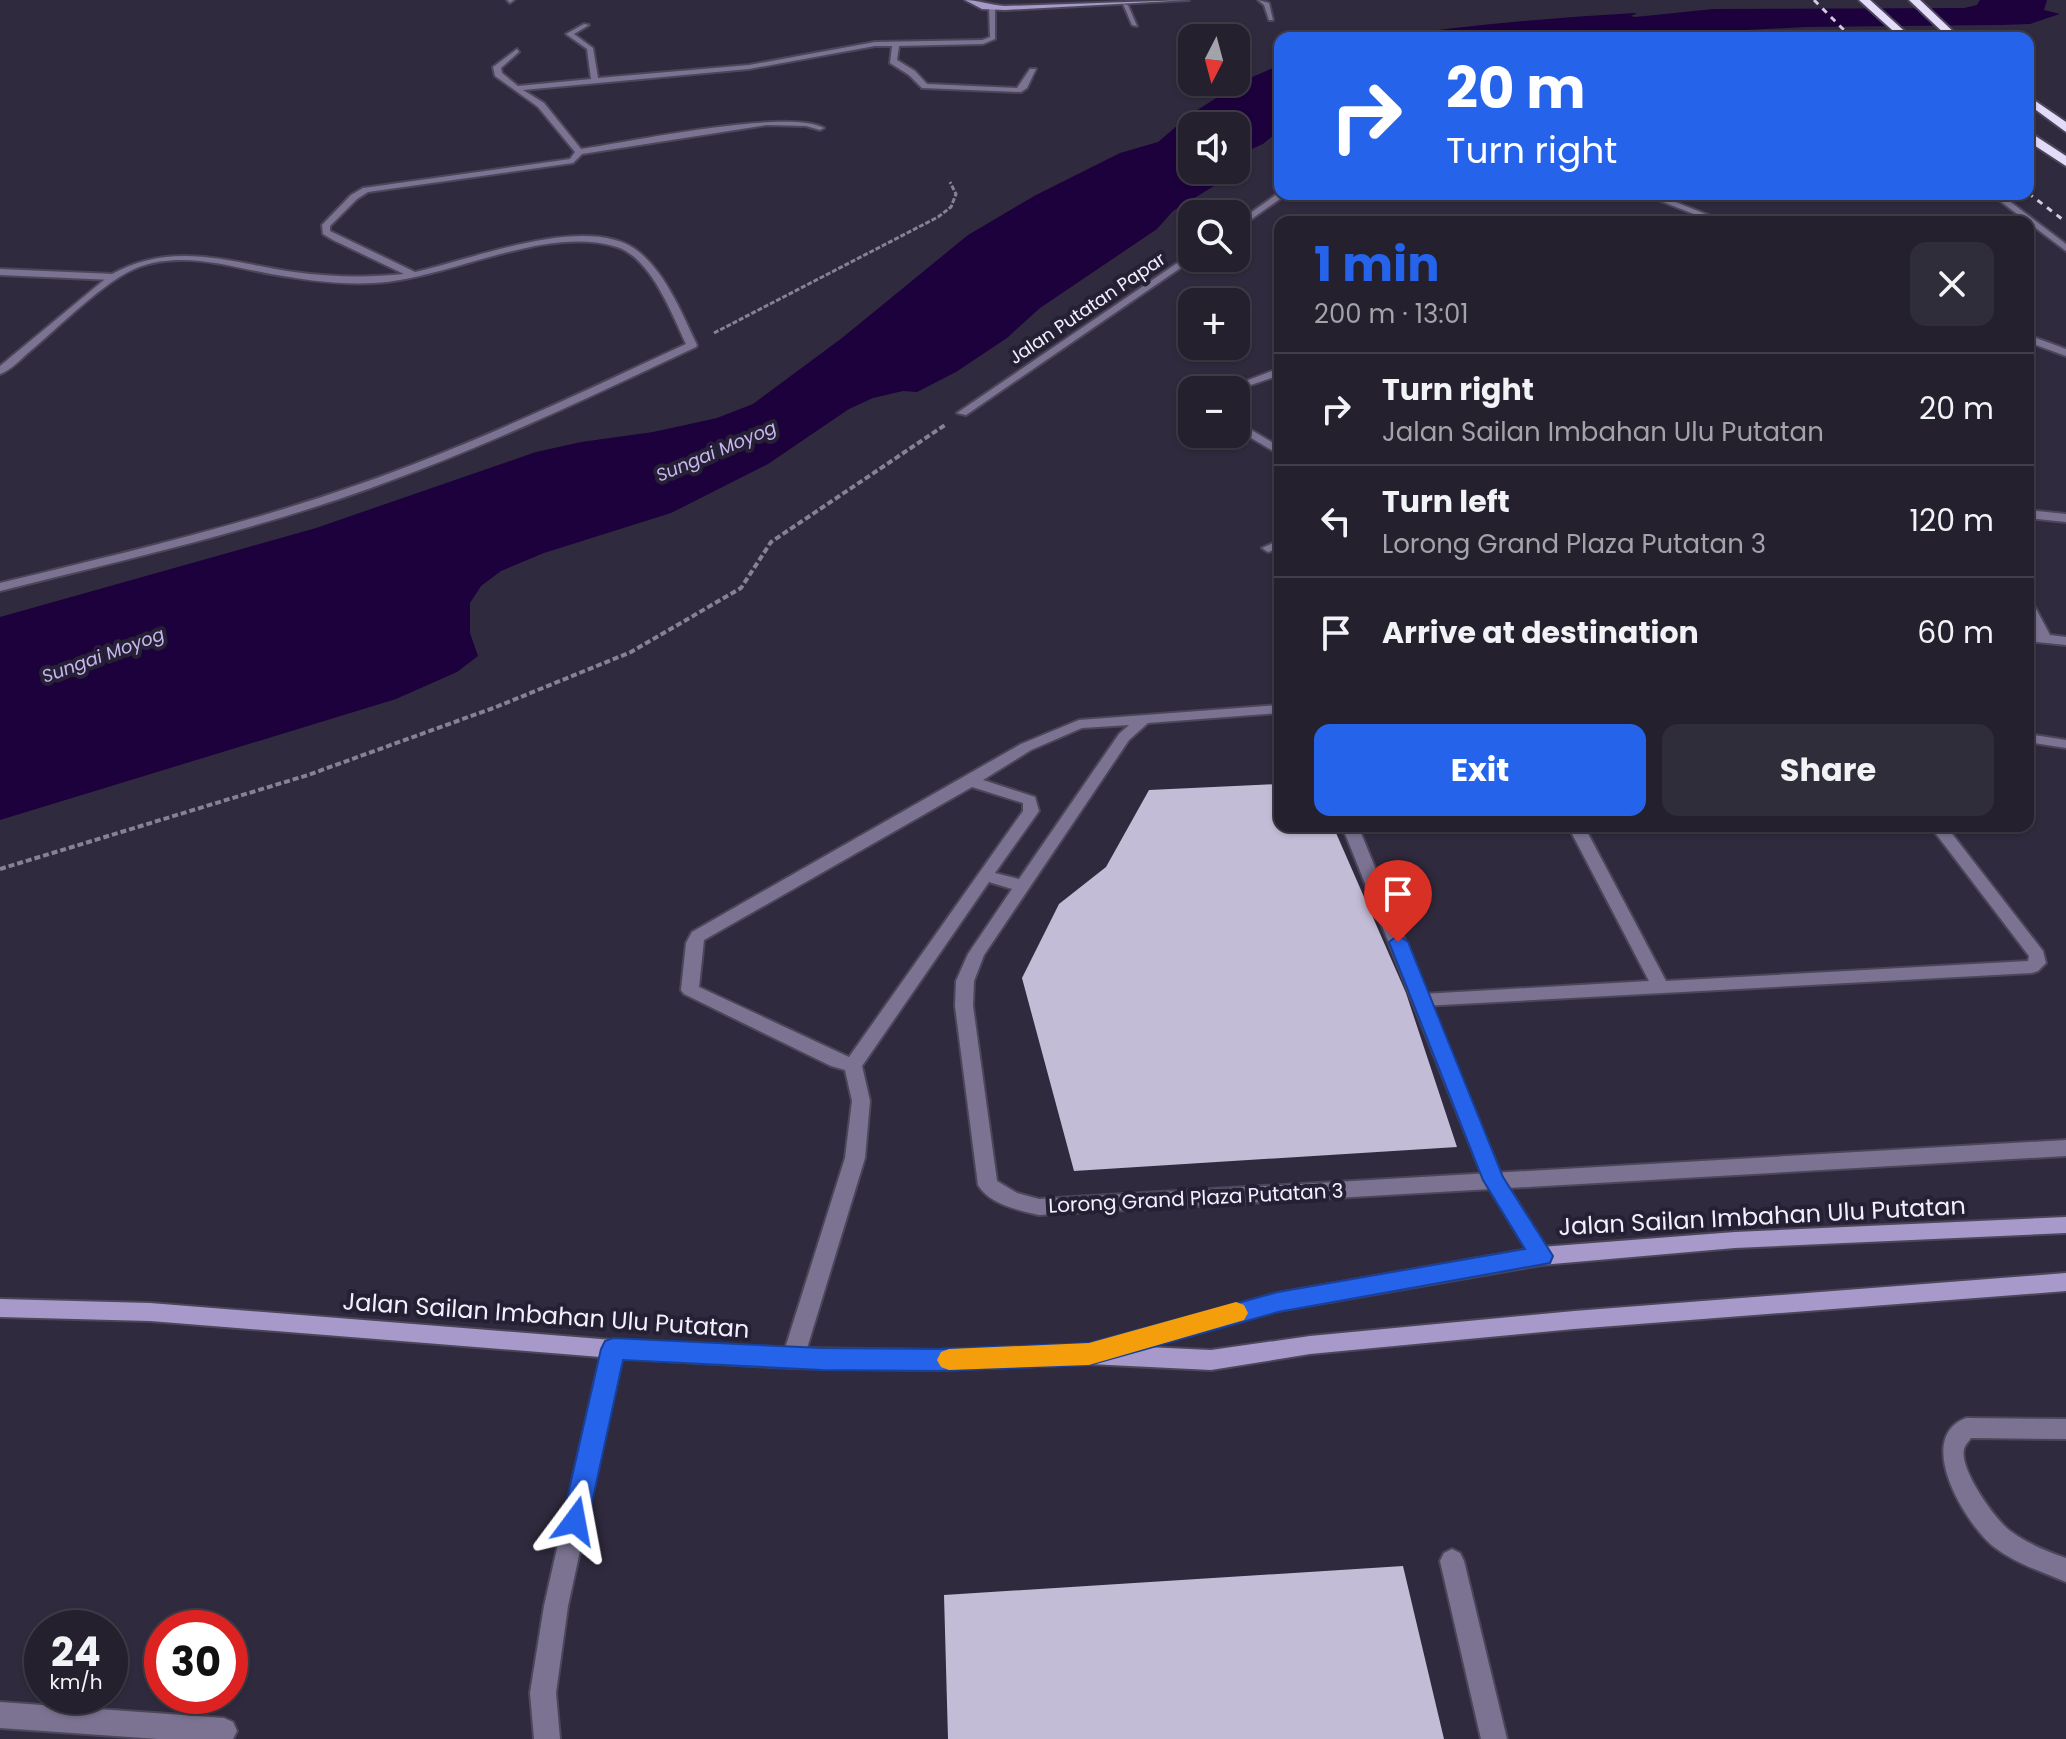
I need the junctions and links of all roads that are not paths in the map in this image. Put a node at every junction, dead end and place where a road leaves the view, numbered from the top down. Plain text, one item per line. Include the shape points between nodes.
1 (968, 0) edge
2 (1186, 0) edge
3 (1261, 0) edge
4 (1864, 0) edge
5 (1914, 0) edge
6 (1125, 5) junction
7 (992, 8) junction
8 (1271, 19) dead end
9 (586, 25) dead end
10 (1135, 25) dead end
11 (1901, 32) edge
12 (1949, 32) edge
13 (896, 42) junction
14 (517, 51) dead end
15 (1033, 71) dead end
16 (595, 81) junction
17 (516, 88) junction
18 (2034, 104) edge
19 (820, 128) dead end
20 (2066, 128) edge
21 (2034, 139) edge
22 (579, 152) junction
23 (2066, 162) edge
24 (1274, 200) edge
25 (1663, 200) edge
26 (2003, 200) edge
27 (1706, 216) edge
28 (2024, 216) edge
29 (1250, 217) edge
30 (2034, 224) edge
31 (2066, 248) edge
32 (1178, 266) edge
33 (0, 272) edge
34 (417, 276) junction
35 (113, 277) junction
36 (2034, 340) edge
37 (2066, 353) edge
38 (0, 371) edge
39 (1274, 373) edge
40 (1250, 382) edge
41 (962, 413) road end
42 (1250, 433) edge
43 (1274, 448) edge
44 (2034, 515) edge
45 (2066, 518) edge
46 (0, 587) edge
47 (2034, 618) edge
48 (2034, 638) edge
49 (2045, 639) junction
50 (2066, 641) edge
51 (1274, 709) edge
52 (1143, 720) junction
53 (2034, 739) edge
54 (2066, 744) edge
55 (971, 781) junction
56 (1353, 832) edge
57 (1579, 832) edge
58 (1943, 832) edge
59 (985, 876) junction
60 (1023, 886) junction
61 (1661, 987) junction
62 (1423, 1000) junction
63 (853, 1065) junction
64 (2066, 1148) edge
65 (1494, 1180) junction
66 (2066, 1225) edge
67 (1541, 1256) junction
68 (2066, 1282) edge
69 (0, 1308) edge
70 (613, 1349) junction
71 (1089, 1354) junction
72 (793, 1358) junction
73 (2066, 1429) edge
74 (1452, 1561) dead end
75 (2066, 1570) edge
76 (0, 1715) edge
77 (224, 1731) dead end
78 (547, 1739) edge
79 (1494, 1739) edge

1 - 7 street
2 - 6 street
3 - 8 street
4 - 11 highway
5 - 12 highway
6 - 7 street
6 - 10 street
7 - 13 street via 991,41
9 - 16 street via 569,34 590,48
13 - 15 street via 895,65 925,86 1018,90
13 - 16 street via 749,67
14 - 17 street via 497,67
16 - 17 street
17 - 22 street via 541,105
18 - 20 highway
19 - 22 street via 767,123
21 - 23 highway
22 - 34 street via 562,165 366,190 326,225 326,232 336,238
24 - 29 street
25 - 27 street
26 - 28 street
30 - 31 street
32 - 41 street, Jalan Putatan Papar
33 - 35 street
34 - 35 street via 334,279 180,256 153,258
34 - 46 street via 538,243 585,240 623,246 639,255 692,345 467,447 360,488
35 - 38 street
36 - 37 street
39 - 40 street
42 - 43 street
44 - 45 street
47 - 49 street
48 - 49 street
49 - 50 street
51 - 52 street
52 - 55 street via 1092,722 1051,734
52 - 60 street, Lorong Grand Plaza Putatan 3 via 1124,737
53 - 54 street
55 - 59 street via 1030,800 1033,806
55 - 63 street via 705,930 694,943 690,990
56 - 62 street
57 - 61 street
58 - 61 street via 2037,955 2032,967
59 - 60 street
59 - 63 street
60 - 65 street, Lorong Grand Plaza Putatan 3 via 976,954 965,981 964,1006 988,1185 1012,1200 1039,1207
61 - 62 street
62 - 65 street
63 - 72 street via 861,1101 855,1158
64 - 65 street
65 - 67 street
66 - 67 street, Jalan Sailan Imbahan Ulu Putatan via 1735,1240
67 - 71 street, Jalan Sailan Imbahan Ulu Putatan via 1278,1302
68 - 71 street, Jalan Sailan Imbahan Ulu Putatan via 1559,1321 1211,1360
69 - 70 street, Jalan Sailan Imbahan Ulu Putatan via 150,1312
70 - 72 street, Jalan Sailan Imbahan Ulu Putatan
70 - 78 street via 556,1606 543,1693
71 - 72 street, Jalan Sailan Imbahan Ulu Putatan
73 - 75 street via 1966,1428 1953,1441 1952,1459 1978,1516 2000,1538
74 - 79 street
76 - 77 street

